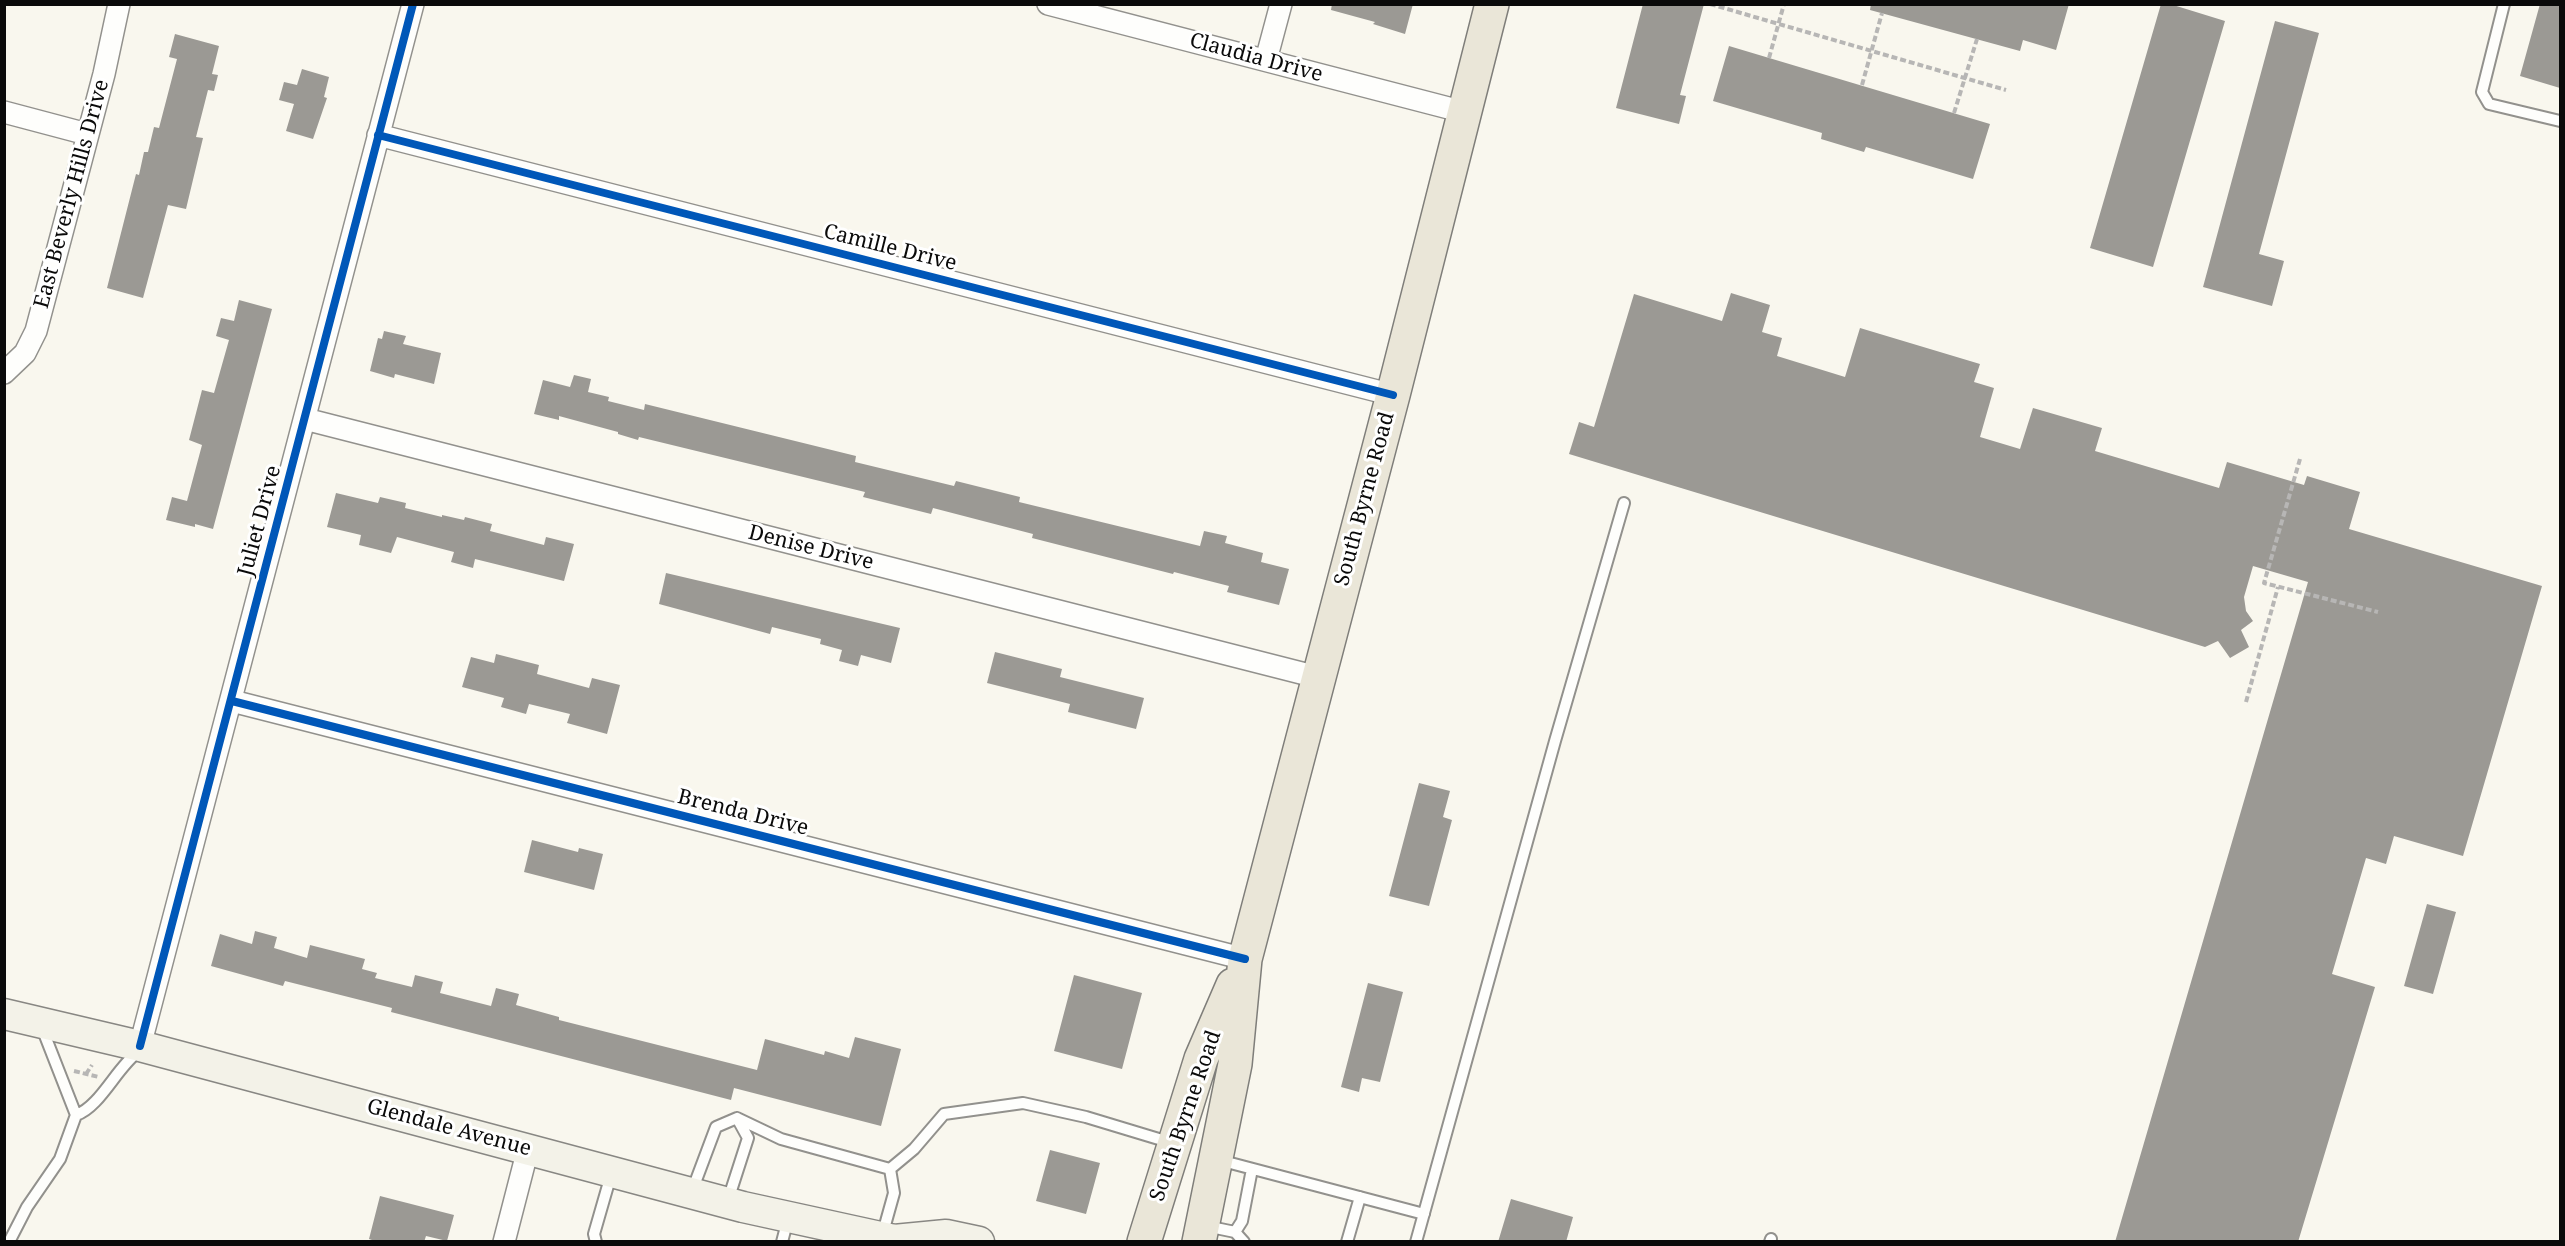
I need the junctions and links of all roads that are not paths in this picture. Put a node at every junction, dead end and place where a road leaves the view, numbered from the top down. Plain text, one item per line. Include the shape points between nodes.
1 (119, 4) edge
2 (413, 4) edge
3 (1048, 4) edge
4 (1281, 4) edge
5 (1492, 4) edge
6 (2504, 4) edge
7 (1266, 60) junction
8 (4, 112) edge
9 (1464, 112) junction
10 (2560, 121) edge
11 (87, 134) junction
12 (378, 135) junction
13 (4, 373) edge
14 (1393, 396) junction
15 (305, 419) junction
16 (1624, 503) dead end
17 (1317, 677) junction
18 (232, 701) junction
19 (1245, 959) junction
20 (4, 1014) edge
21 (40, 1022) junction
22 (143, 1046) junction
23 (76, 1115) junction
24 (737, 1118) junction
25 (1175, 1144) junction
26 (528, 1149) junction
27 (1216, 1159) junction
28 (890, 1169) junction
29 (1252, 1169) junction
30 (612, 1172) junction
31 (691, 1194) junction
32 (1360, 1197) junction
33 (727, 1203) junction
34 (1424, 1214) junction
35 (785, 1229) edge
36 (1235, 1232) junction
37 (1201, 1234) edge
38 (12, 1238) edge
39 (891, 1239) edge
40 (504, 1242) edge
41 (596, 1242) edge
42 (979, 1242) edge
43 (1144, 1242) edge
44 (1244, 1242) edge
45 (1347, 1242) edge
46 (1416, 1242) edge

1 - 11 street, East Beverly Hills Drive
2 - 12 street, Juliet Drive
3 - 7 street, Claudia Drive
4 - 7 street
5 - 9 main road, South Byrne Road
6 - 10 lane via 2482,92 2489,104
7 - 9 street, Claudia Drive
8 - 11 street
9 - 14 main road, South Byrne Road
11 - 13 street, East Beverly Hills Drive via 36,331 25,353
12 - 14 street, Camille Drive
12 - 15 street, Juliet Drive
14 - 17 main road, South Byrne Road
15 - 17 street, Denise Drive
15 - 18 street, Juliet Drive
16 - 34 lane
17 - 19 main road, South Byrne Road
18 - 19 street, Brenda Drive
18 - 22 street, Juliet Drive
19 - 25 main road, South Byrne Road via 1201,1059
19 - 27 main road, South Byrne Road via 1235,1064
20 - 21 main road, Glendale Avenue
21 - 22 main road, Glendale Avenue
21 - 23 lane
22 - 23 lane via 89,1108
22 - 26 main road, Glendale Avenue
23 - 38 lane via 60,1159
24 - 28 lane via 781,1139
24 - 31 lane via 716,1127
24 - 33 lane via 748,1138
25 - 28 lane via 1023,1103 944,1114 914,1149
25 - 43 main road, South Byrne Road
26 - 30 main road, Glendale Avenue
26 - 40 street
27 - 29 lane
27 - 37 main road, South Byrne Road
28 - 39 lane via 894,1193
29 - 32 lane
29 - 36 lane via 1242,1221
30 - 31 main road, Glendale Avenue
30 - 41 lane via 594,1234
31 - 33 main road, Glendale Avenue
32 - 34 lane
32 - 45 lane
33 - 35 main road, Glendale Avenue
34 - 46 lane
35 - 39 main road, Glendale Avenue
36 - 37 lane
36 - 44 lane
39 - 42 main road, Glendale Avenue via 946,1235

